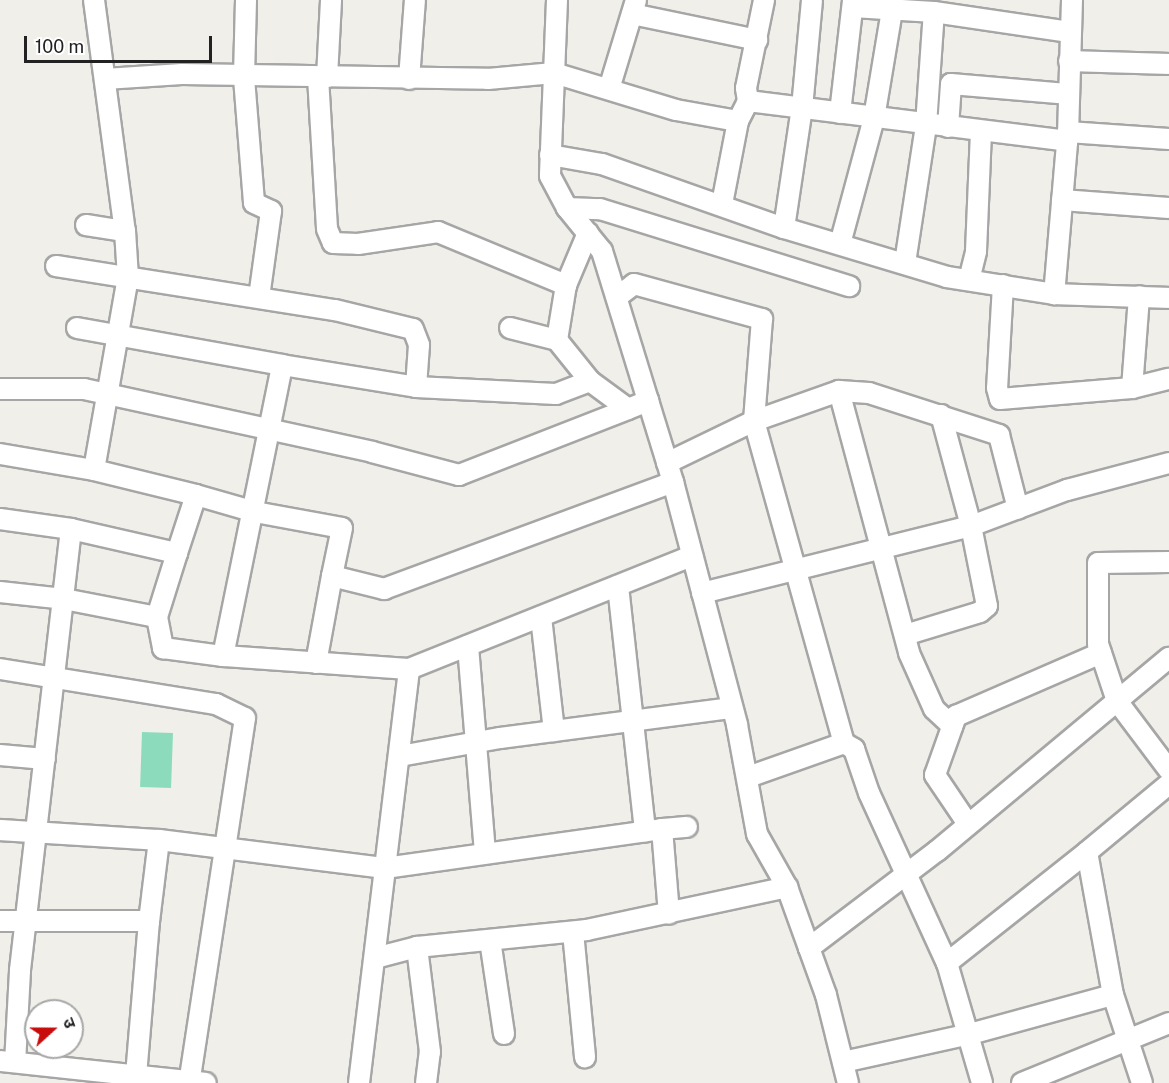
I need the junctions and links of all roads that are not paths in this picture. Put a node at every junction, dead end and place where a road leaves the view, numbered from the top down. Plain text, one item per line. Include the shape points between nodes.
1 (94, 0) edge
2 (246, 0) edge
3 (331, 0) edge
4 (415, 0) edge
5 (557, 0) edge
6 (764, 0) edge
7 (812, 0) edge
8 (1072, 0) edge
9 (853, 4) edge
10 (634, 7) edge
11 (891, 10) junction
12 (934, 12) junction
13 (1070, 32) junction
14 (757, 40) junction
15 (1069, 61) junction
16 (1169, 64) edge
17 (554, 73) junction
18 (244, 75) junction
19 (323, 77) junction
20 (105, 79) junction
21 (409, 79) junction
22 (609, 89) junction
23 (1067, 94) junction
24 (748, 101) junction
25 (802, 108) junction
26 (840, 113) junction
27 (874, 118) junction
28 (738, 121) junction
29 (926, 125) junction
30 (948, 127) junction
31 (981, 132) junction
32 (1068, 136) junction
33 (1169, 139) edge
34 (550, 156) junction
35 (1062, 200) junction
36 (722, 204) junction
37 (567, 208) junction
38 (1169, 208) edge
39 (86, 225) dead end
40 (784, 228) junction
41 (125, 231) junction
42 (588, 233) junction
43 (840, 244) junction
44 (905, 263) junction
45 (56, 266) dead end
46 (128, 277) junction
47 (969, 280) junction
48 (566, 285) junction
49 (1003, 285) junction
50 (849, 286) dead end
51 (1054, 294) junction
52 (1139, 296) junction
53 (259, 297) junction
54 (617, 297) junction
55 (1169, 298) edge
56 (77, 328) dead end
57 (510, 328) dead end
58 (120, 336) junction
59 (557, 339) junction
60 (282, 365) junction
61 (1169, 379) edge
62 (590, 381) junction
63 (416, 387) junction
64 (1132, 388) junction
65 (0, 389) edge
66 (840, 391) junction
67 (107, 395) junction
68 (648, 401) junction
69 (628, 410) junction
70 (941, 415) junction
71 (754, 421) junction
72 (270, 431) junction
73 (0, 454) edge
74 (667, 463) junction
75 (1169, 463) edge
76 (94, 470) junction
77 (673, 482) junction
78 (196, 495) junction
79 (1018, 509) junction
80 (255, 512) junction
81 (0, 519) edge
82 (971, 526) junction
83 (71, 529) junction
84 (883, 549) junction
85 (177, 553) junction
86 (692, 556) junction
87 (1169, 562) edge
88 (798, 567) junction
89 (332, 576) junction
90 (618, 586) junction
91 (0, 592) edge
92 (702, 593) junction
93 (64, 599) junction
94 (157, 617) junction
95 (541, 617) junction
96 (905, 636) junction
97 (468, 646) junction
98 (1101, 652) junction
99 (223, 656) junction
100 (1169, 658) edge
101 (316, 663) junction
102 (0, 669) edge
103 (409, 669) junction
104 (55, 675) junction
105 (1117, 701) junction
106 (732, 708) junction
107 (634, 722) junction
108 (952, 726) junction
109 (554, 731) junction
110 (478, 742) junction
111 (844, 743) junction
112 (0, 754) edge
113 (400, 756) junction
114 (45, 759) junction
115 (1169, 770) edge
116 (748, 777) junction
117 (1169, 784) edge
118 (969, 824) junction
119 (687, 827) dead end
120 (0, 830) edge
121 (35, 830) junction
122 (654, 830) junction
123 (159, 840) junction
124 (227, 848) junction
125 (1087, 852) junction
126 (485, 853) junction
127 (385, 868) junction
128 (904, 875) junction
129 (787, 887) junction
130 (669, 914) junction
131 (0, 921) edge
132 (150, 921) junction
133 (25, 924) junction
134 (573, 932) junction
135 (490, 940) junction
136 (417, 947) junction
137 (809, 948) junction
138 (375, 958) junction
139 (947, 963) junction
140 (1113, 995) junction
141 (9, 1020) edge
142 (1169, 1023) edge
143 (504, 1034) dead end
144 (970, 1034) junction
145 (1126, 1041) junction
146 (585, 1057) dead end
147 (8, 1062) edge
148 (843, 1062) junction
149 (128, 1078) edge
150 (195, 1083) edge
151 (359, 1083) edge
152 (426, 1083) edge
153 (848, 1083) edge
154 (982, 1083) edge
155 (1022, 1083) edge
156 (1142, 1083) edge

1 - 20 street
2 - 18 street
3 - 19 street
4 - 21 street
5 - 17 street
6 - 14 street
7 - 25 street
8 - 13 street
9 - 11 street
9 - 26 street
10 - 14 street
10 - 22 street
11 - 12 street
11 - 27 street
12 - 13 street
12 - 29 street
13 - 15 street
14 - 24 street via 746,88
15 - 16 street
15 - 23 street
17 - 21 street
17 - 22 street
17 - 34 street
18 - 19 street
18 - 20 street
18 - 53 street via 254,203 271,211
19 - 21 street
19 - 48 street via 327,229 333,243 358,244 438,232
20 - 41 street
22 - 28 street via 676,110
23 - 30 street via 951,84
23 - 32 street
24 - 25 street
24 - 28 street
25 - 26 street
25 - 40 street
26 - 27 street
27 - 29 street
27 - 43 street
28 - 36 street
29 - 30 street
29 - 44 street
30 - 31 street
31 - 32 street
31 - 47 street via 976,251
32 - 33 street
32 - 35 street
34 - 36 street via 602,164
34 - 37 street via 550,176
35 - 38 street
35 - 51 street
36 - 40 street
37 - 42 street
37 - 50 street via 600,209
39 - 41 street
40 - 43 street
41 - 46 street
42 - 48 street
42 - 54 street via 602,251
43 - 44 street
44 - 47 street
45 - 46 street
46 - 53 street
46 - 58 street
47 - 49 street
48 - 59 street
49 - 51 street
49 - 64 street via 997,388 1000,399
51 - 52 street
52 - 55 street
52 - 64 street
53 - 63 street via 413,329 419,345
54 - 68 street
54 - 71 street via 634,284 762,319
56 - 58 street
57 - 59 street
58 - 60 street
58 - 67 street
59 - 62 street
60 - 63 street
60 - 72 street
61 - 64 street
62 - 63 street via 556,394
62 - 69 street
65 - 67 street via 84,389
66 - 70 street via 869,393
66 - 71 street
66 - 84 street
67 - 72 street
67 - 76 street
68 - 69 street
68 - 74 street
69 - 72 street via 459,476
70 - 79 street via 999,435
70 - 82 street
71 - 74 street
71 - 88 street
72 - 80 street
73 - 76 street
74 - 77 street
75 - 79 street via 1067,490
76 - 78 street
77 - 86 street
77 - 89 street via 384,589
78 - 80 street
78 - 85 street
79 - 82 street
80 - 89 street via 342,528
80 - 99 street
81 - 83 street
82 - 84 street
82 - 96 street via 987,606 980,612
83 - 85 street
83 - 93 street
84 - 88 street
84 - 96 street
85 - 94 street
86 - 90 street
86 - 92 street
87 - 98 street via 1098,563
88 - 92 street
88 - 111 street
89 - 101 street
90 - 95 street
90 - 107 street
91 - 93 street
92 - 106 street
93 - 94 street
93 - 104 street
94 - 99 street via 163,648
95 - 97 street
95 - 109 street
96 - 108 street via 934,709
97 - 103 street
97 - 110 street
98 - 105 street
98 - 108 street via 956,716
99 - 101 street
100 - 105 street
101 - 103 street
102 - 104 street
103 - 113 street
104 - 114 street
104 - 124 street via 216,704 245,718
105 - 115 street
105 - 118 street
106 - 107 street
106 - 116 street
107 - 109 street
107 - 122 street
108 - 118 street via 935,775
109 - 110 street
110 - 113 street
110 - 126 street
111 - 116 street
111 - 128 street via 854,749
112 - 114 street
113 - 127 street
114 - 121 street
116 - 129 street via 757,834
117 - 125 street
118 - 128 street
119 - 122 street
120 - 121 street
121 - 123 street
121 - 133 street
122 - 126 street
122 - 130 street
123 - 124 street
123 - 132 street
124 - 127 street
124 - 150 street
125 - 139 street
125 - 140 street
126 - 127 street
127 - 138 street
128 - 137 street
128 - 139 street
129 - 130 street
129 - 137 street
130 - 134 street
131 - 133 street
132 - 133 street
132 - 149 street
133 - 141 street
134 - 135 street
134 - 146 street
135 - 136 street
135 - 143 street
136 - 138 street
136 - 152 street via 430,1052
137 - 148 street
138 - 151 street
139 - 144 street
140 - 144 street
140 - 145 street
141 - 147 street
142 - 145 street
144 - 148 street
144 - 154 street
145 - 155 street
145 - 156 street
147 - 149 street
148 - 153 street
149 - 150 street

